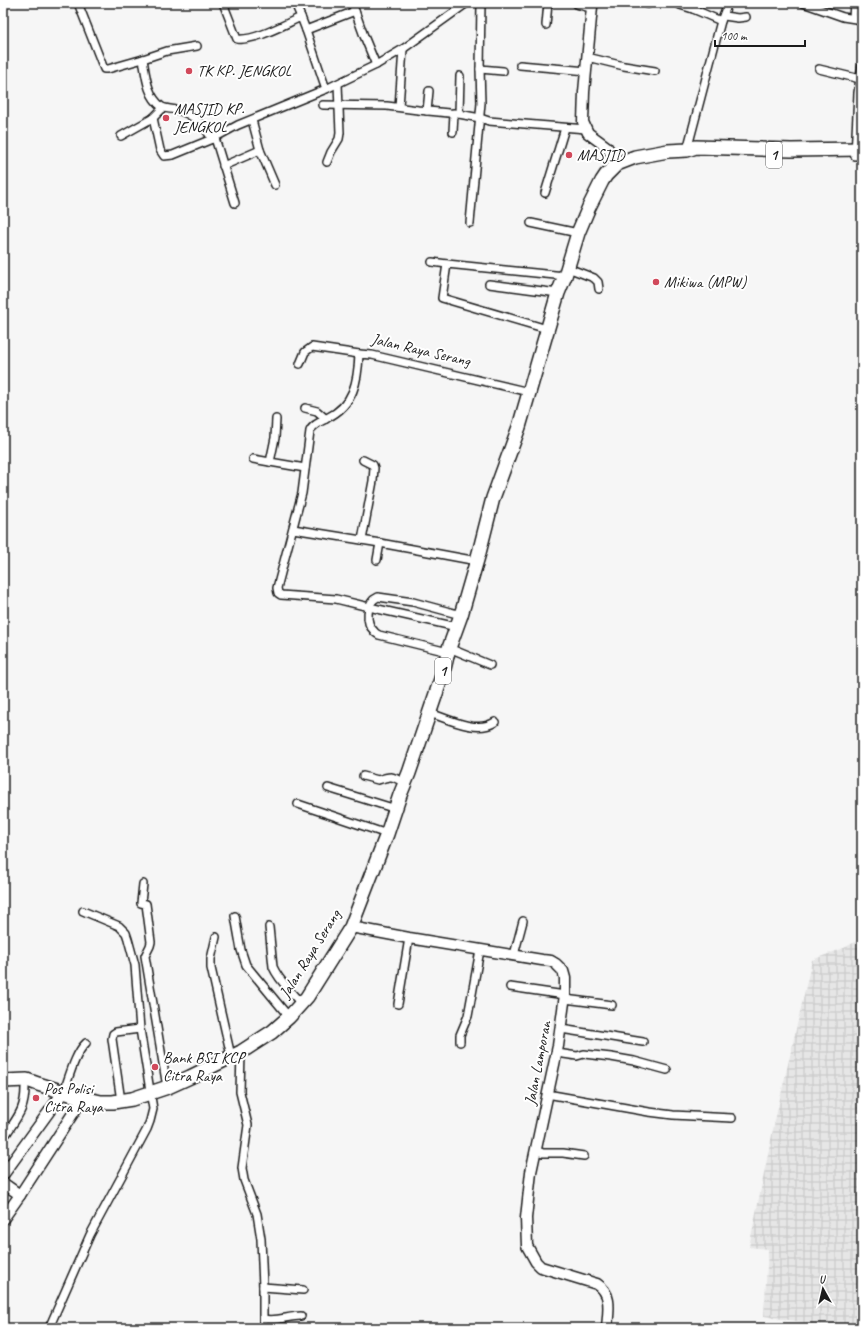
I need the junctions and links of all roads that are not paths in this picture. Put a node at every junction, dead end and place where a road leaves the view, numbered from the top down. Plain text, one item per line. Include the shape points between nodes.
1 (223, 3) edge
2 (295, 3) edge
3 (352, 3) edge
4 (467, 3) edge
5 (481, 3) edge
6 (548, 3) edge
7 (578, 3) edge
8 (728, 3) edge
9 (803, 3) edge
10 (854, 3) edge
11 (80, 4) edge
12 (812, 4) edge
13 (593, 5) edge
14 (680, 5) dead end
15 (694, 6) edge
16 (355, 11) junction
17 (301, 17) junction
18 (746, 17) dead end
19 (722, 18) junction
20 (853, 18) junction
21 (862, 20) edge
22 (546, 25) dead end
23 (306, 30) junction
24 (197, 46) dead end
25 (403, 49) junction
26 (587, 57) junction
27 (143, 59) junction
28 (862, 64) edge
29 (376, 65) junction
30 (520, 65) dead end
31 (480, 69) junction
32 (819, 69) dead end
33 (503, 71) dead end
34 (586, 71) junction
35 (655, 71) dead end
36 (460, 76) dead end
37 (860, 79) junction
38 (338, 84) junction
39 (326, 89) junction
40 (429, 91) dead end
41 (860, 93) edge
42 (323, 105) dead end
43 (339, 105) junction
44 (399, 107) junction
45 (164, 108) junction
46 (427, 111) junction
47 (456, 114) junction
48 (153, 118) junction
49 (480, 118) junction
50 (252, 120) junction
51 (564, 128) junction
52 (586, 129) junction
53 (453, 132) dead end
54 (121, 136) dead end
55 (214, 138) junction
56 (260, 150) junction
57 (687, 150) junction
58 (858, 153) edge
59 (327, 162) dead end
60 (617, 164) junction
61 (223, 166) junction
62 (275, 185) dead end
63 (545, 194) dead end
64 (235, 203) dead end
65 (470, 223) dead end
66 (531, 223) dead end
67 (578, 233) junction
68 (432, 262) dead end
69 (447, 264) junction
70 (566, 272) junction
71 (489, 284) dead end
72 (600, 289) dead end
73 (558, 293) junction
74 (547, 329) junction
75 (359, 354) junction
76 (300, 364) dead end
77 (529, 392) junction
78 (305, 408) dead end
79 (276, 418) dead end
80 (326, 419) junction
81 (252, 459) dead end
82 (363, 460) dead end
83 (270, 462) junction
84 (305, 468) junction
85 (293, 529) junction
86 (362, 540) junction
87 (380, 543) junction
88 (377, 560) dead end
89 (477, 561) junction
90 (369, 608) junction
91 (459, 621) junction
92 (448, 650) junction
93 (490, 665) dead end
94 (430, 713) junction
95 (495, 722) dead end
96 (363, 776) dead end
97 (405, 783) junction
98 (328, 788) dead end
99 (298, 804) dead end
100 (396, 809) junction
101 (387, 834) junction
102 (143, 884) dead end
103 (83, 911) dead end
104 (235, 916) dead end
105 (523, 920) dead end
106 (269, 927) dead end
107 (351, 927) junction
108 (216, 937) dead end
109 (409, 938) junction
110 (480, 950) junction
111 (514, 955) junction
112 (510, 987) dead end
113 (565, 997) junction
114 (301, 1004) junction
115 (398, 1004) dead end
116 (612, 1004) dead end
117 (289, 1017) junction
118 (140, 1029) junction
119 (561, 1029) junction
120 (460, 1042) dead end
121 (643, 1042) dead end
122 (86, 1043) dead end
123 (556, 1053) junction
124 (236, 1054) junction
125 (667, 1070) dead end
126 (3, 1081) edge
127 (38, 1084) junction
128 (166, 1087) junction
129 (25, 1088) junction
130 (3, 1090) edge
131 (64, 1091) junction
132 (151, 1093) junction
133 (547, 1094) junction
134 (83, 1098) junction
135 (121, 1101) junction
136 (732, 1118) dead end
137 (8, 1133) dead end
138 (536, 1150) junction
139 (584, 1156) dead end
140 (3, 1175) edge
141 (3, 1183) edge
142 (20, 1195) junction
143 (3, 1219) edge
144 (263, 1287) junction
145 (303, 1290) dead end
146 (301, 1316) dead end
147 (264, 1319) junction
148 (49, 1328) edge
149 (263, 1328) edge
150 (607, 1328) edge

1 - 17 street via 237,39 260,36
2 - 17 street
3 - 16 street
4 - 25 street
5 - 31 street
6 - 22 street
7 - 13 street
8 - 19 street
9 - 12 street
10 - 20 street
11 - 27 street via 104,69
12 - 20 street via 830,13
13 - 26 street
14 - 15 street
15 - 19 street
16 - 23 street
16 - 29 street
17 - 23 street
18 - 19 street
19 - 57 street
20 - 21 street
23 - 39 street
24 - 27 street via 167,51
25 - 29 street
25 - 44 street
26 - 34 street
26 - 35 street
27 - 45 street via 150,92
28 - 37 street
29 - 38 street
30 - 34 street
31 - 33 street
31 - 49 street
32 - 37 street
34 - 52 street via 583,114
36 - 47 street
37 - 41 street
38 - 39 street
38 - 43 street
39 - 50 street
40 - 46 street
41 - 58 street
42 - 43 street
43 - 44 street
43 - 59 street via 339,139
44 - 46 street
45 - 48 street
45 - 55 street via 180,110 198,121
46 - 47 street
47 - 49 street
47 - 53 street
48 - 54 street
48 - 55 street via 160,150 164,156 173,155
49 - 51 street
49 - 65 street
50 - 55 street
50 - 56 street
51 - 52 street
51 - 63 street
52 - 60 street via 607,147
55 - 61 street
56 - 61 street
56 - 62 street
57 - 58 highway, Jalan Raya Serang / 1 via 694,154
57 - 60 highway, Jalan Raya Serang / 1 via 647,155
60 - 67 highway, Jalan Raya Serang / 1 via 602,181
61 - 64 street
66 - 67 street
67 - 70 highway, Jalan Raya Serang / 1
68 - 69 street
69 - 70 street
69 - 74 street via 442,298
70 - 72 street via 594,278
70 - 73 highway, Jalan Raya Serang / 1
71 - 73 street
73 - 74 highway, Jalan Raya Serang / 1
74 - 77 highway, Jalan Raya Serang / 1
75 - 76 street via 312,347 305,352
75 - 77 street, Jalan Raya Serang
75 - 80 street, Jalan Raya Serang via 357,377 349,400 339,412
77 - 89 highway, Jalan Raya Serang / 1 via 493,498
78 - 80 street via 317,411
79 - 83 street
80 - 84 street, Jalan Raya Serang via 310,428
81 - 83 street
82 - 86 street via 373,465 374,471
83 - 84 street
84 - 85 street, Jalan Raya Serang
85 - 86 street
85 - 90 street, Jalan Raya Serang via 277,588 279,594 336,599
86 - 87 street
87 - 88 street
87 - 89 street
89 - 91 highway, Jalan Raya Serang / 1
90 - 91 street, Jalan Raya Serang
90 - 91 street via 378,597 413,602
90 - 92 street via 368,621 379,635
91 - 92 highway, Jalan Raya Serang / 1
92 - 93 street
92 - 94 highway, Jalan Raya Serang / 1
94 - 95 street via 460,724 486,726
94 - 97 highway, Jalan Raya Serang / 1
96 - 97 street via 378,780 392,776
97 - 100 highway, Jalan Raya Serang / 1
98 - 100 street
99 - 101 street
100 - 101 highway, Jalan Raya Serang / 1
101 - 107 highway, Jalan Raya Serang / 1
102 - 128 street via 141,903 146,904 151,942 145,956
103 - 118 street via 119,926 126,933 135,965
104 - 117 street via 246,965
105 - 111 street
106 - 114 street via 275,972
107 - 109 street, Jalan Lamporan
107 - 114 highway, Jalan Raya Serang / 1
108 - 124 street via 211,968
109 - 110 street, Jalan Lamporan
109 - 115 street
110 - 111 street, Jalan Lamporan
110 - 120 street via 468,1016 460,1035
111 - 113 street, Jalan Lamporan via 556,964 563,971 565,978
112 - 113 street
113 - 116 street
113 - 119 street, Jalan Lamporan
114 - 117 highway, Jalan Raya Serang / 1
117 - 124 highway, Jalan Raya Serang / 1 via 272,1032
118 - 132 street
118 - 135 street via 113,1034
119 - 121 street
119 - 123 street, Jalan Lamporan
122 - 131 street via 79,1053
123 - 125 street via 611,1057
123 - 133 street, Jalan Lamporan
124 - 128 highway, Jalan Raya Serang / 1
124 - 144 street via 240,1092 248,1125 242,1168 257,1214
126 - 127 highway, Jalan Raya Serang / 1 via 27,1080
127 - 129 highway
127 - 131 highway, Jalan Raya Serang / 1
128 - 132 highway, Jalan Raya Serang / 1
129 - 130 highway
129 - 137 street via 24,1103
131 - 134 highway, Jalan Raya Serang / 1
131 - 140 street
132 - 135 highway, Jalan Raya Serang / 1
132 - 148 street via 150,1121 90,1235
133 - 136 street via 649,1112
133 - 138 street, Jalan Lamporan
134 - 135 highway, Jalan Raya Serang / 1 via 108,1102
134 - 142 street
138 - 139 street via 543,1153
138 - 150 street, Jalan Lamporan via 530,1172 526,1218 527,1246 541,1267 602,1287 609,1304
141 - 142 street
142 - 143 street
144 - 145 street
144 - 147 street
146 - 147 street via 283,1320
147 - 149 street

